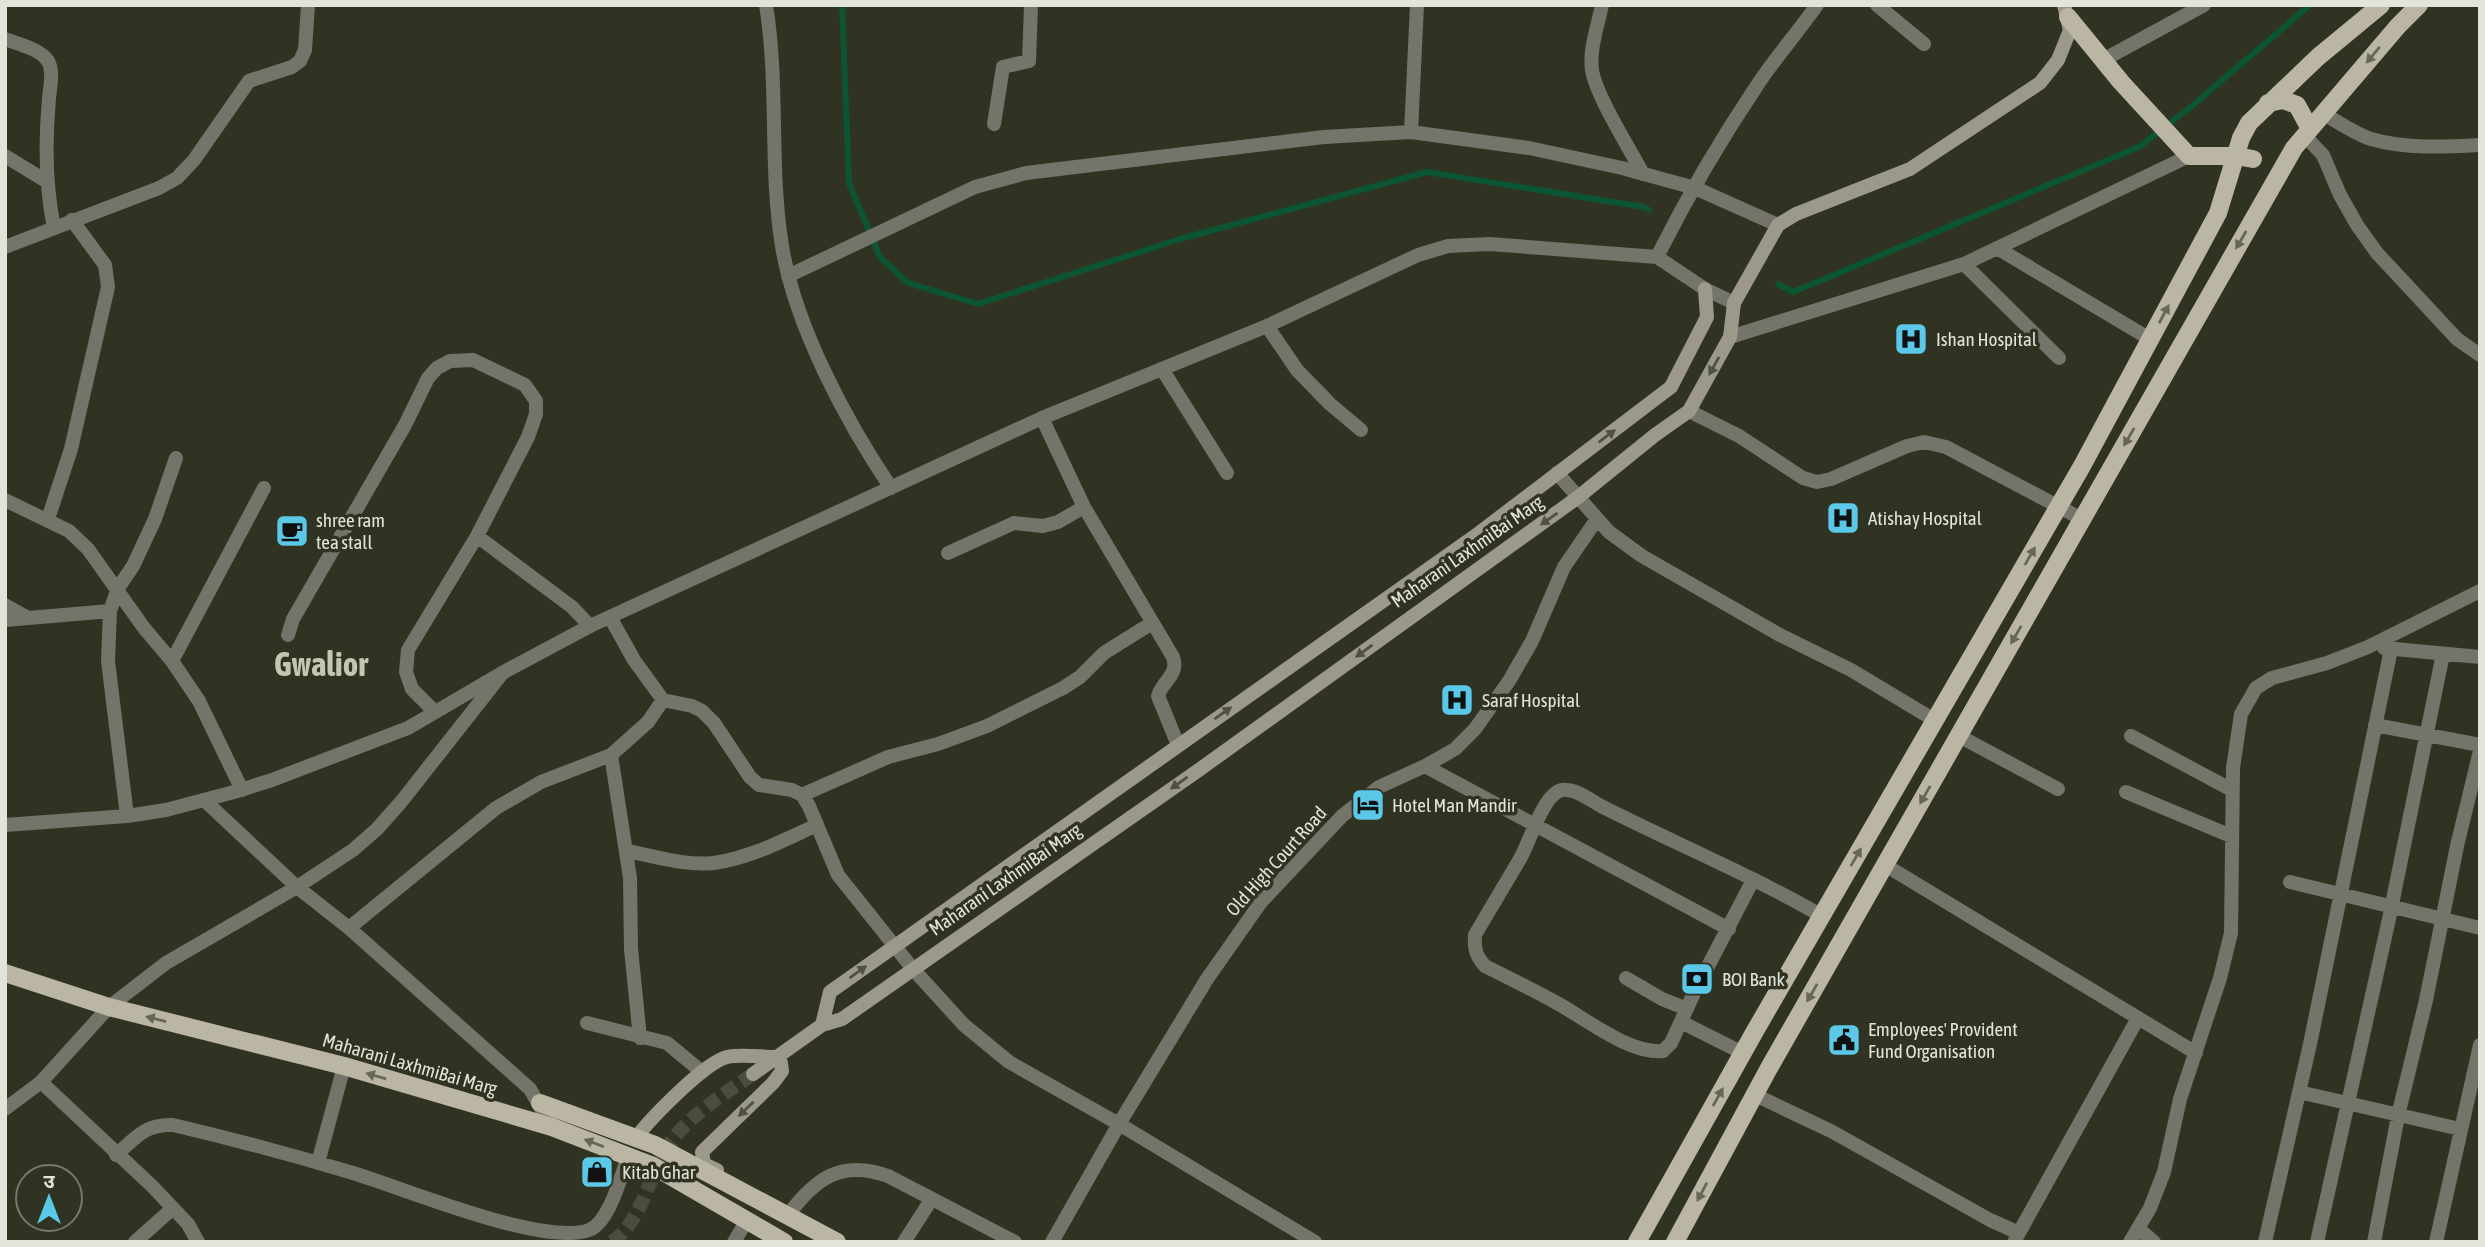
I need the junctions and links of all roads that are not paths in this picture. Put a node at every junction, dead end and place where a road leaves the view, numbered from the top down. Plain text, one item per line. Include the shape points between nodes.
1 (308, 5) edge
2 (766, 5) edge
3 (1031, 5) edge
4 (1417, 5) edge
5 (1602, 5) edge
6 (1817, 5) edge
7 (1877, 5) edge
8 (2204, 5) edge
9 (2381, 5) edge
10 (2419, 5) edge
11 (2066, 11) edge
12 (5, 39) edge
13 (1924, 44) dead end
14 (2103, 60) junction
15 (2268, 103) junction
16 (2323, 113) junction
17 (995, 124) dead end
18 (1411, 132) junction
19 (2307, 132) junction
20 (2480, 145) edge
21 (5, 156) edge
22 (2189, 156) junction
23 (2244, 157) junction
24 (2285, 163) junction
25 (1643, 174) junction
26 (47, 181) junction
27 (1695, 188) junction
28 (72, 220) junction
29 (1778, 225) junction
30 (54, 228) junction
31 (5, 247) edge
32 (1997, 248) junction
33 (1657, 257) junction
34 (1964, 264) junction
35 (788, 276) junction
36 (1705, 289) junction
37 (1734, 303) junction
38 (1267, 326) junction
39 (1730, 337) junction
40 (2150, 339) junction
41 (2480, 355) edge
42 (2059, 358) dead end
43 (1162, 369) junction
44 (1689, 411) junction
45 (1042, 418) junction
46 (1361, 430) dead end
47 (176, 458) dead end
48 (1227, 473) dead end
49 (1557, 474) junction
50 (264, 488) dead end
51 (891, 488) junction
52 (1577, 498) junction
53 (5, 500) edge
54 (2059, 506) junction
55 (1084, 507) junction
56 (48, 519) junction
57 (1597, 519) junction
58 (2082, 519) junction
59 (477, 536) junction
60 (948, 552) dead end
61 (118, 588) junction
62 (2480, 592) edge
63 (5, 605) edge
64 (110, 611) junction
65 (610, 617) junction
66 (28, 618) junction
67 (5, 620) edge
68 (1152, 623) junction
69 (590, 626) junction
70 (288, 635) dead end
71 (2368, 647) junction
72 (2391, 649) junction
73 (2443, 654) junction
74 (2480, 657) edge
75 (172, 661) junction
76 (502, 673) junction
77 (663, 701) junction
78 (435, 712) junction
79 (1936, 721) junction
80 (2375, 725) junction
81 (2427, 734) junction
82 (1959, 736) junction
83 (2131, 736) dead end
84 (1178, 745) junction
85 (2480, 745) edge
86 (2480, 751) edge
87 (611, 755) junction
88 (1425, 766) junction
89 (2058, 789) dead end
90 (242, 790) junction
91 (2232, 790) junction
92 (2126, 792) dead end
93 (802, 795) junction
94 (204, 800) junction
95 (127, 816) junction
96 (1537, 824) junction
97 (5, 825) edge
98 (817, 825) junction
99 (2231, 836) junction
100 (626, 851) junction
101 (1885, 864) junction
102 (1753, 880) junction
103 (2290, 882) dead end
104 (297, 887) junction
105 (2341, 895) junction
106 (2392, 906) junction
107 (1822, 916) junction
108 (2442, 919) junction
109 (349, 928) junction
110 (2480, 928) edge
111 (1729, 929) junction
112 (894, 946) junction
113 (913, 969) junction
114 (5, 973) edge
115 (1626, 978) dead end
116 (109, 1006) junction
117 (1684, 1016) junction
118 (2138, 1018) junction
119 (587, 1023) dead end
120 (822, 1024) junction
121 (640, 1038) junction
122 (2480, 1045) edge
123 (1742, 1053) junction
124 (2196, 1053) junction
125 (777, 1057) junction
126 (344, 1066) junction
127 (702, 1072) junction
128 (754, 1073) tunnel mouth
129 (41, 1082) junction
130 (2299, 1091) junction
131 (1755, 1095) junction
132 (540, 1103) junction
133 (2348, 1103) junction
134 (5, 1109) edge
135 (2398, 1116) junction
136 (1119, 1124) junction
137 (552, 1127) junction
138 (2460, 1129) junction
139 (635, 1139) junction
140 (116, 1155) junction
141 (628, 1157) junction
142 (318, 1163) junction
143 (931, 1200) junction
144 (765, 1203) junction
145 (173, 1208) junction
146 (788, 1216) junction
147 (747, 1220) junction
148 (2139, 1229) junction
149 (2017, 1238) edge
150 (135, 1242) edge
151 (198, 1242) edge
152 (734, 1242) edge
153 (784, 1242) edge
154 (837, 1242) edge
155 (904, 1242) edge
156 (1015, 1242) edge
157 (1052, 1242) edge
158 (1315, 1242) edge
159 (1637, 1242) edge
160 (1675, 1242) edge
161 (2130, 1242) edge
162 (2154, 1242) edge
163 (2265, 1242) edge
164 (2317, 1242) edge
165 (2374, 1242) edge
166 (2437, 1242) edge

1 - 28 street via 305,51 300,61 249,80 177,178
2 - 35 street via 772,40 779,214
3 - 17 street via 1029,61 1003,67
4 - 18 street
5 - 25 street via 1592,71
6 - 27 street via 1760,80
7 - 13 street
8 - 14 street
9 - 15 main road
10 -> 16 main road
11 - 14 main road
11 - 29 main road via 2070,30 2059,60 2040,83 1910,169
12 - 26 street via 33,50 50,65
14 - 22 main road
15 - 19 main road via 2283,100 2297,104
15 - 23 main road via 2241,138
16 - 19 main road
16 - 20 street via 2371,138 2399,145
18 - 25 street via 1529,149
18 - 35 street via 1324,137 1026,173 975,187
19 - 24 main road
19 - 41 street via 2377,253 2458,340
21 - 26 street
22 - 23 main road
22 - 32 street
23 - 24 main road
40 -> 23 main road
24 -> 58 main road
25 - 27 street
26 - 30 street
27 - 29 street
27 - 33 street
28 - 30 street
28 - 56 street via 105,265 108,287 71,449
29 - 37 main road, Maharani LaxhmiBai Marg
30 - 31 street
32 - 34 street
32 - 40 street
33 - 36 street
33 - 38 street via 1490,244 1448,246 1418,255
34 - 39 street
34 - 42 street
35 - 51 street via 844,412
36 - 37 street
49 -> 36 main road via 1671,387 1707,317
37 - 39 main road, Maharani LaxhmiBai Marg
38 - 43 street
38 - 46 street via 1297,370
39 -> 44 main road, Maharani LaxhmiBai Marg
40 - 54 main road
43 - 45 street
43 - 48 street
44 - 52 main road, Maharani LaxhmiBai Marg
44 - 54 street via 1817,482 1924,442 1946,447
45 - 51 street
45 - 55 street
47 - 61 street via 155,519
49 - 52 street
84 -> 49 main road
50 - 75 street
51 - 65 street
52 - 57 street
52 -> 113 main road, Maharani LaxhmiBai Marg
53 - 56 street
54 - 58 street
79 -> 54 main road
55 - 60 street via 1043,526 1014,523
55 - 68 street
56 - 61 street via 88,549
57 - 79 street via 1642,556
57 - 88 street, Old High Court Road via 1564,567 1509,681 1455,750
58 -> 82 main road
59 - 69 street via 556,594
59 - 70 street via 528,437 536,401 525,385 472,360 450,361 428,378
59 - 78 street via 408,650 406,672 412,689
61 - 64 street
61 - 75 street
62 - 71 street
63 - 66 street
64 - 66 street
64 - 95 street via 108,661
65 - 69 street
65 - 77 street
66 - 67 street
68 - 84 street via 1176,665 1158,696
68 - 93 street via 1104,653 1063,688 987,726 888,757
69 - 76 street
71 - 72 street
71 - 91 street via 2272,678 2256,688 2241,714
72 - 73 street
72 - 80 street
73 - 74 street
73 - 81 street
75 - 90 street via 213,727
76 - 78 street
76 - 104 street via 377,829
77 - 87 street via 648,722
77 - 93 street via 702,711 759,785
78 - 90 street via 408,728
107 -> 79 main road
80 - 81 street
80 - 105 street
81 - 85 street
81 - 106 street
82 - 89 street
82 -> 101 main road
83 - 91 street
84 - 112 main road
86 - 108 street
87 - 100 street
87 - 109 street via 541,782 496,808
88 - 96 street
88 - 136 street, Old High Court Road via 1379,787 1342,816 1261,902 1207,979
90 - 94 street
91 - 99 street
92 - 99 street
93 - 98 street
94 - 95 street
94 - 104 street
95 - 97 street
96 - 102 street via 1555,793 1572,791
96 - 111 street
96 - 117 street via 1475,935 1478,958 1619,1039 1652,1052 1671,1044
98 - 100 street via 738,858 712,863
98 - 112 street via 838,875
99 - 124 street via 2231,933
100 - 121 street
101 - 118 street
101 -> 131 main road
102 - 107 street
102 - 111 street
103 - 105 street
104 - 109 street
104 - 116 street via 166,963
105 - 106 street
105 - 130 street
106 - 108 street
106 - 133 street
107 - 123 main road
108 - 110 street
108 - 135 street
109 - 132 street via 500,1060
111 - 117 street
112 - 113 street
120 -> 112 main road via 830,992
113 - 120 main road, Maharani LaxhmiBai Marg via 842,1019
113 - 136 street via 964,1025 1009,1062
114 - 116 main road, Maharani LaxhmiBai Marg
115 - 117 street
126 -> 116 main road, Maharani LaxhmiBai Marg
116 - 129 street
117 - 123 street
118 - 124 street
118 - 149 street
119 - 121 street
120 - 125 main road, Maharani LaxhmiBai Marg
121 - 127 street via 667,1043
122 - 138 street
159 -> 123 main road
124 - 148 street via 2180,1099 2164,1172
125 - 127 main road via 729,1057
125 - 128 main road, Maharani LaxhmiBai Marg
125 -> 144 main road via 782,1071 773,1083 701,1157 704,1164 756,1191
137 -> 126 main road, Maharani LaxhmiBai Marg
126 - 142 street
127 - 139 main road
129 - 134 street
129 - 140 street
130 - 133 street
130 - 163 street
131 - 149 street via 1831,1131
131 -> 160 main road
132 - 137 street
132 - 139 main road
133 - 135 street
133 - 164 street
135 - 138 street
135 - 165 street
136 - 157 street, Old High Court Road
136 - 158 street
141 -> 137 main road, Maharani LaxhmiBai Marg
138 - 166 street
139 - 144 main road
140 - 142 street via 147,1128 173,1125
140 - 145 street
141 - 142 street via 601,1221 591,1230 572,1233 504,1222
141 - 147 main road, Maharani LaxhmiBai Marg via 653,1166
143 - 146 street via 888,1176 853,1170 818,1182
143 - 155 street
143 - 156 street
144 - 146 main road
145 - 150 street
145 - 151 street
146 - 154 main road
147 - 152 street
147 - 153 main road, Maharani LaxhmiBai Marg
148 - 161 street
148 - 162 street

